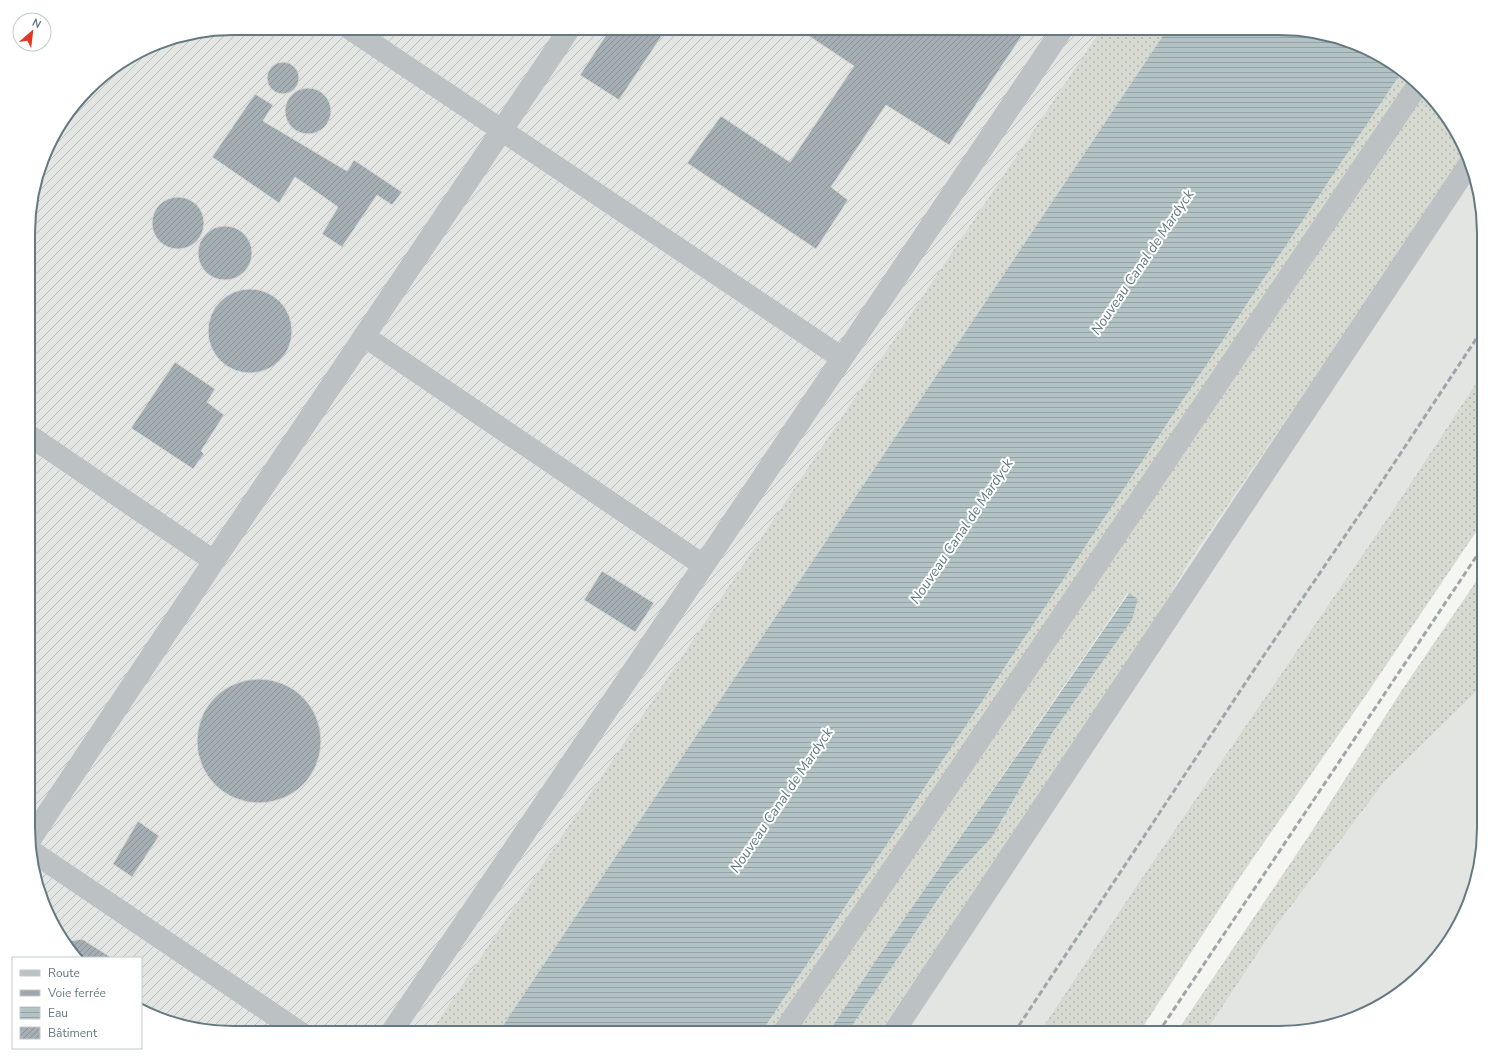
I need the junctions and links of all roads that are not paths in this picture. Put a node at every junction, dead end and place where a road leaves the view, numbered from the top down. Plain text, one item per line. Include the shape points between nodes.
1 (360, 35) edge
2 (565, 35) edge
3 (1057, 35) edge
4 (1415, 89) edge
5 (502, 130) junction
6 (1466, 169) edge
7 (364, 336) junction
8 (842, 358) junction
9 (35, 439) edge
10 (214, 561) junction
11 (703, 565) junction
12 (35, 832) edge
13 (37, 855) edge
14 (292, 1026) edge
15 (395, 1026) edge
16 (788, 1026) edge
17 (898, 1026) edge

1 - 5 lane
2 - 5 lane
3 - 8 lane
4 - 16 lane
5 - 7 lane
5 - 8 lane
6 - 17 lane
7 - 10 lane
7 - 11 lane
8 - 11 lane
9 - 10 lane
10 - 12 lane
11 - 15 lane
13 - 14 lane

